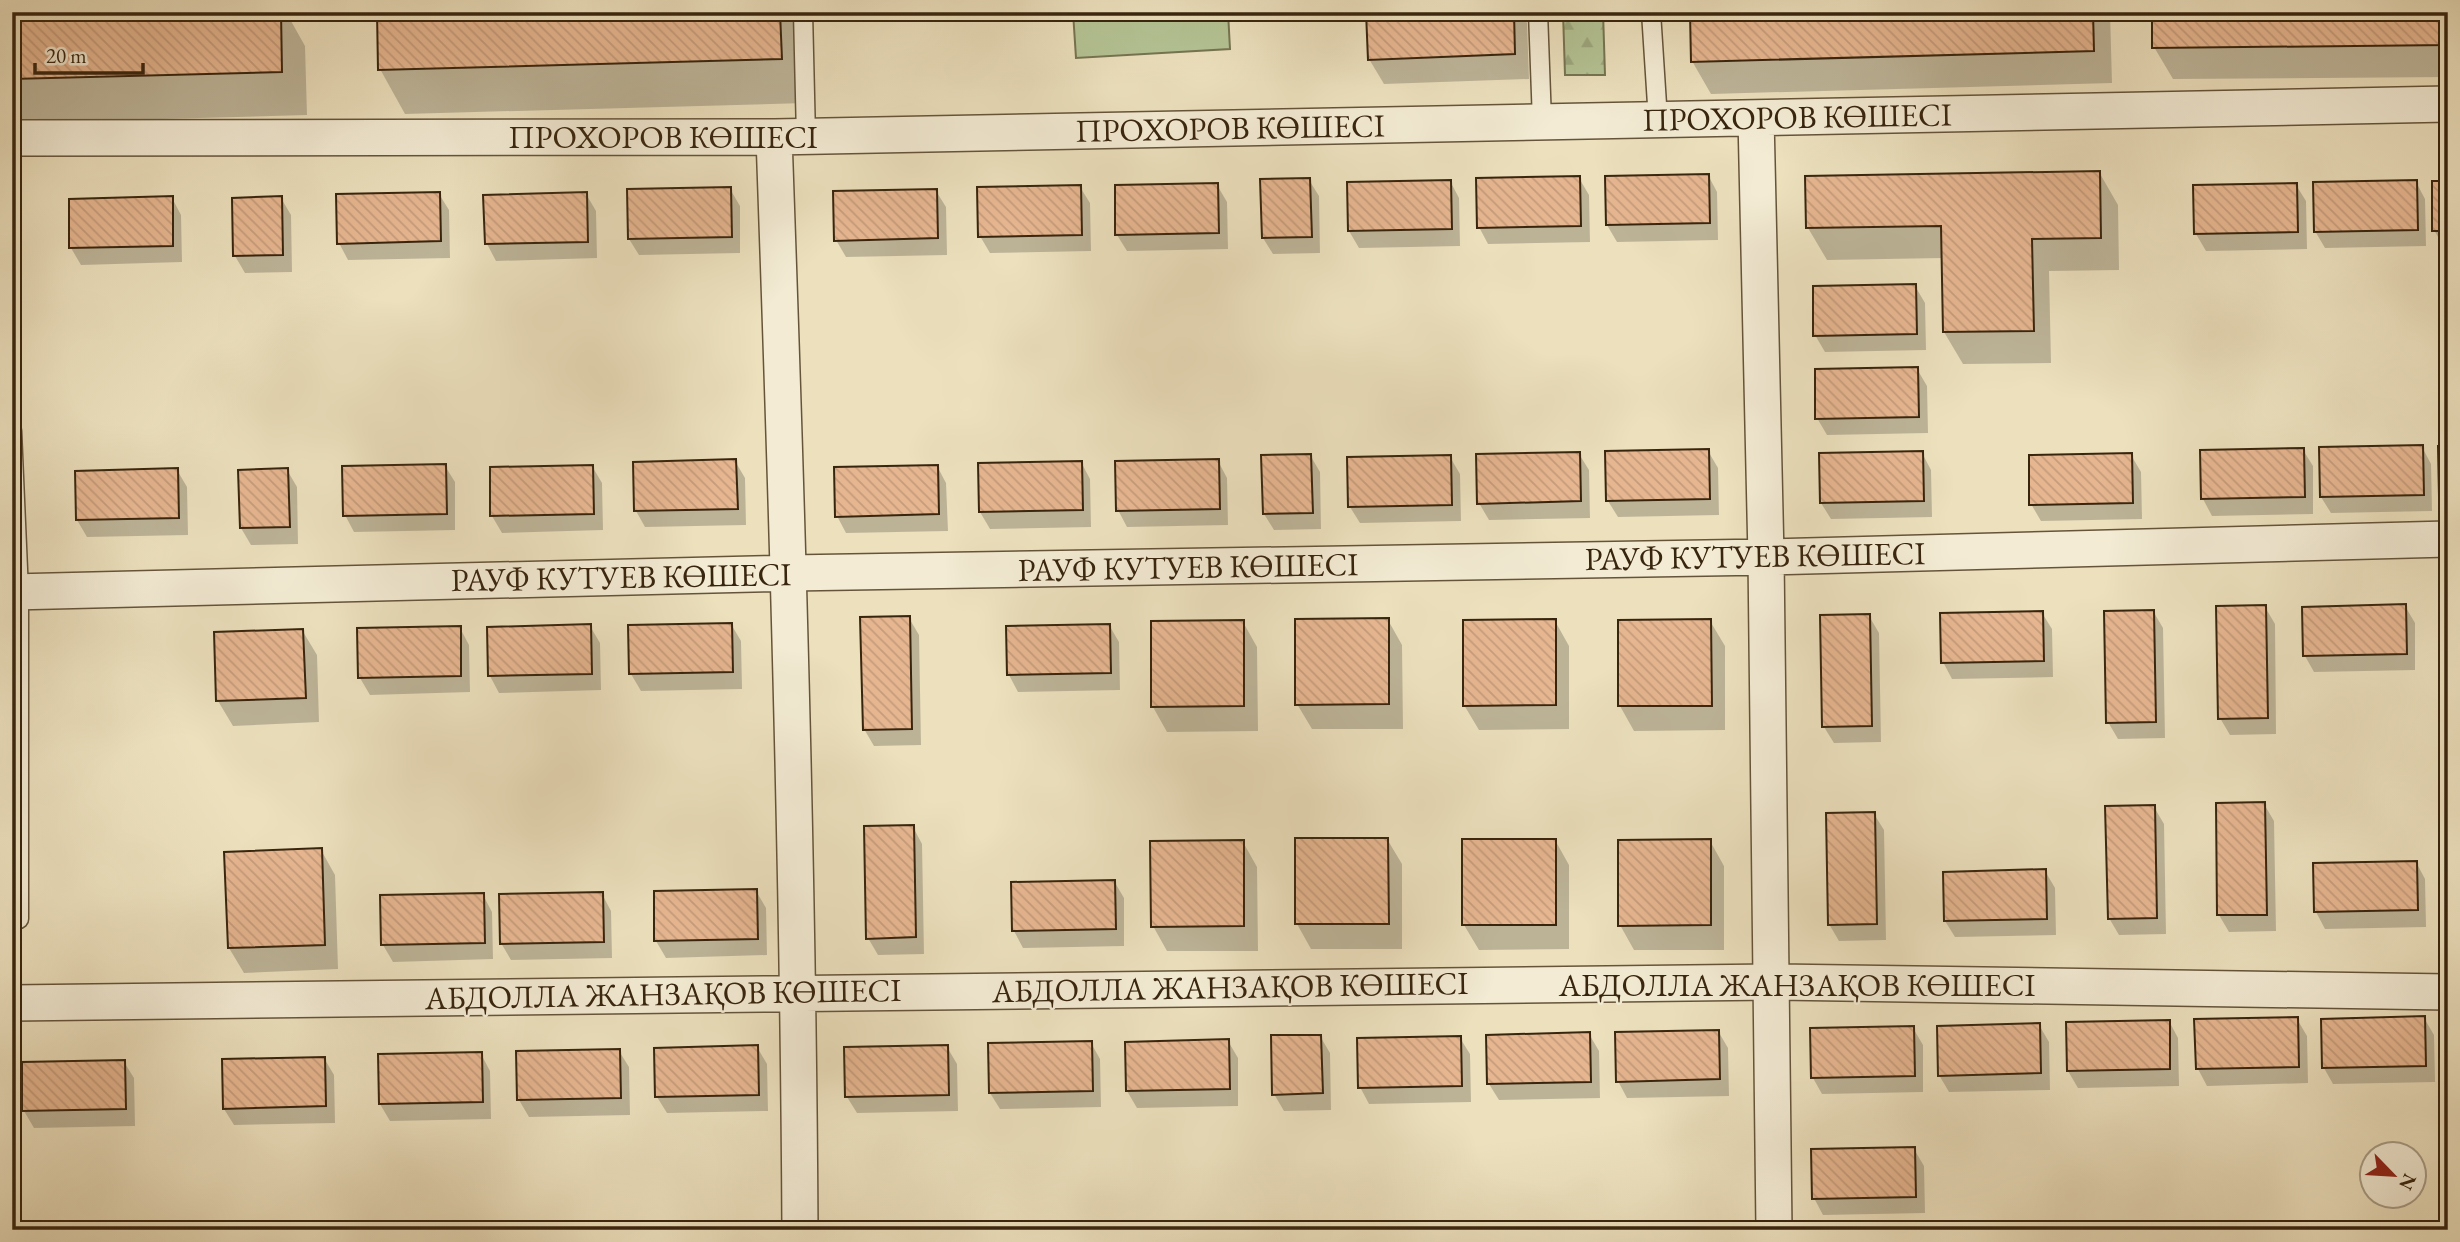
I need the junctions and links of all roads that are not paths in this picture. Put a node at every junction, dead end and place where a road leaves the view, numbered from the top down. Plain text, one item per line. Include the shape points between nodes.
1 (803, 12) edge
2 (1538, 12) edge
3 (1651, 12) edge
4 (2448, 104) edge
5 (1756, 118) junction
6 (1658, 120) junction
7 (1542, 122) junction
8 (790, 137) junction
9 (12, 138) edge
10 (12, 430) edge
11 (2448, 539) edge
12 (1766, 557) junction
13 (790, 573) junction
14 (15, 592) edge
15 (19, 919) dead end
16 (1772, 982) junction
17 (799, 992) junction
18 (2448, 992) edge
19 (12, 1003) edge
20 (800, 1230) edge
21 (1773, 1230) edge

1 - 8 lane
2 - 7 lane
3 - 6 lane
4 - 5 street, ПРОХОРОВ КӨШЕСІ
5 - 6 street, ПРОХОРОВ КӨШЕСІ
5 - 12 street
6 - 7 street, ПРОХОРОВ КӨШЕСІ
7 - 8 street, ПРОХОРОВ КӨШЕСІ
8 - 9 street, ПРОХОРОВ КӨШЕСІ
8 - 13 street
10 - 14 lane
11 - 12 street, РАУФ КУТУЕВ КӨШЕСІ
12 - 13 street, РАУФ КУТУЕВ КӨШЕСІ
12 - 16 street
13 - 14 street, РАУФ КУТУЕВ КӨШЕСІ
13 - 17 street
14 - 15 lane
16 - 17 street, АБДОЛЛА ЖАНЗАҚОВ КӨШЕСІ
16 - 18 street, АБДОЛЛА ЖАНЗАҚОВ КӨШЕСІ
16 - 21 street
17 - 19 street, АБДОЛЛА ЖАНЗАҚОВ КӨШЕСІ
17 - 20 street

